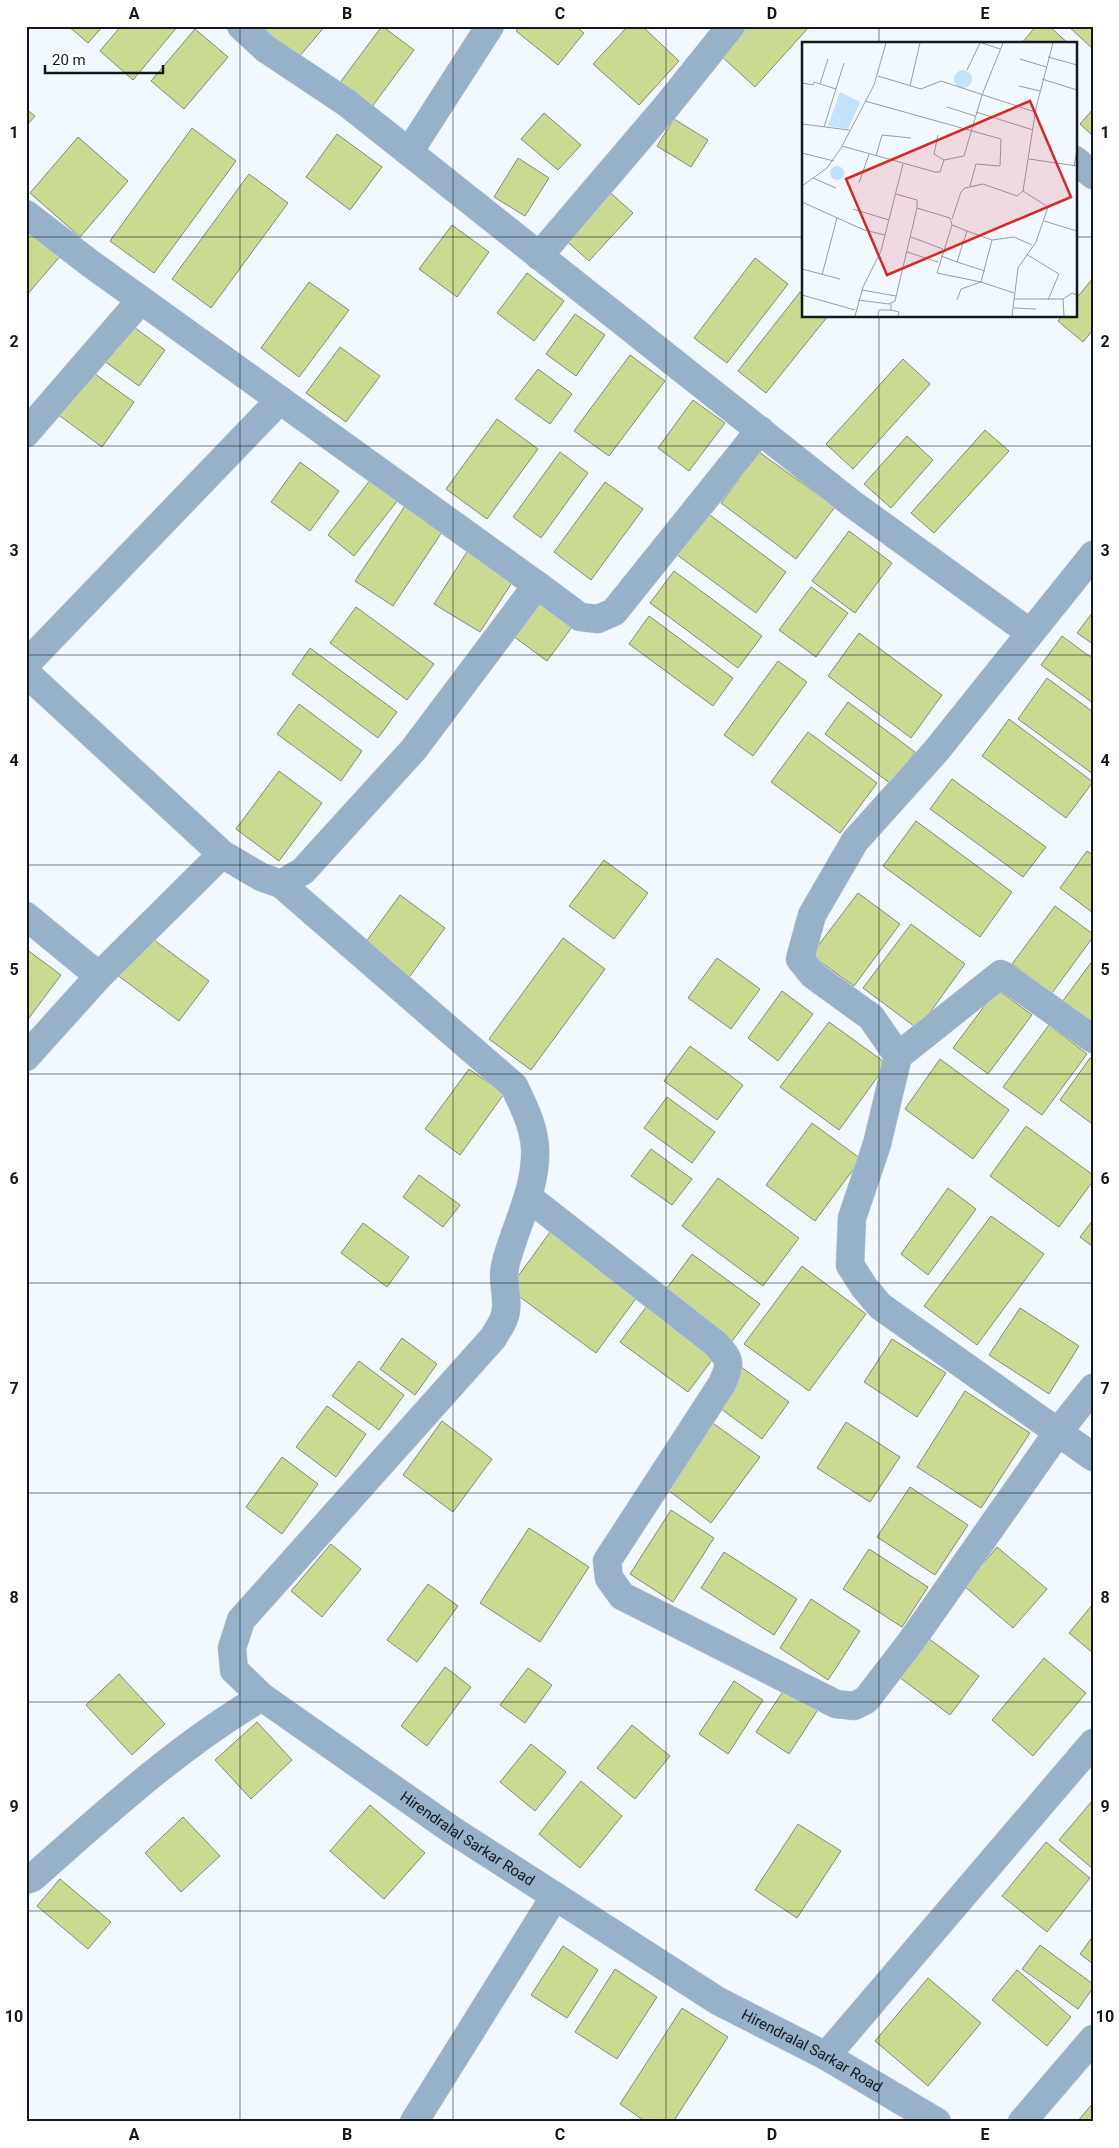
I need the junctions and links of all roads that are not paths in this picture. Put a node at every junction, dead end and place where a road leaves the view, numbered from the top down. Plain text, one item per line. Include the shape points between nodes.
1 (241, 26) edge
2 (490, 26) edge
3 (731, 26) edge
4 (409, 152) junction
5 (1076, 161) edge
6 (1093, 175) edge
7 (26, 214) edge
8 (539, 256) junction
9 (141, 300) junction
10 (280, 400) junction
11 (760, 430) junction
12 (26, 433) edge
13 (1093, 555) edge
14 (537, 585) junction
15 (1029, 632) junction
16 (26, 664) edge
17 (26, 673) edge
18 (222, 854) junction
19 (281, 884) junction
20 (26, 916) edge
21 (99, 976) junction
22 (1093, 1039) edge
23 (898, 1056) junction
24 (26, 1057) edge
25 (528, 1198) junction
26 (1093, 1388) edge
27 (1058, 1432) junction
28 (1093, 1457) edge
29 (262, 1697) junction
30 (1093, 1744) edge
31 (26, 1880) edge
32 (555, 1896) junction
33 (1093, 2039) edge
34 (826, 2056) junction
35 (414, 2122) edge
36 (936, 2122) edge
37 (1022, 2122) edge

1 - 4 street via 266,49 347,103
2 - 4 street
3 - 8 street
4 - 8 street
5 - 6 street
7 - 9 street
8 - 11 street
9 - 10 street
9 - 12 street
10 - 14 street
10 - 16 street
11 - 14 street via 614,612 598,619 580,617
11 - 15 street via 851,503
13 - 15 street
14 - 19 street via 414,749 303,871
15 - 23 street via 936,751 855,842 812,915 800,959 813,976 870,1016
17 - 18 street, Hirendralal Sarkar Road
18 - 19 street, Hirendralal Sarkar Road via 261,877
18 - 21 street
19 - 25 street, Hirendralal Sarkar Road via 514,1086 527,1114 535,1148
20 - 21 street
21 - 24 street
22 - 23 street via 1001,974
23 - 27 street via 878,1144 852,1218 850,1265 880,1306
25 - 27 street via 716,1344 728,1357 729,1366 722,1384 607,1561 609,1578 622,1596 836,1704 854,1706 866,1700 910,1643
25 - 29 street, Hirendralal Sarkar Road via 502,1281 507,1304 504,1319 493,1338 241,1620 232,1648 234,1670
26 - 27 street
27 - 28 street
29 - 31 street via 229,1716 145,1781
29 - 32 street, Hirendralal Sarkar Road via 452,1830
30 - 34 street
32 - 34 street, Hirendralal Sarkar Road via 718,2001
32 - 35 street
33 - 37 street
34 - 36 street, Hirendralal Sarkar Road

